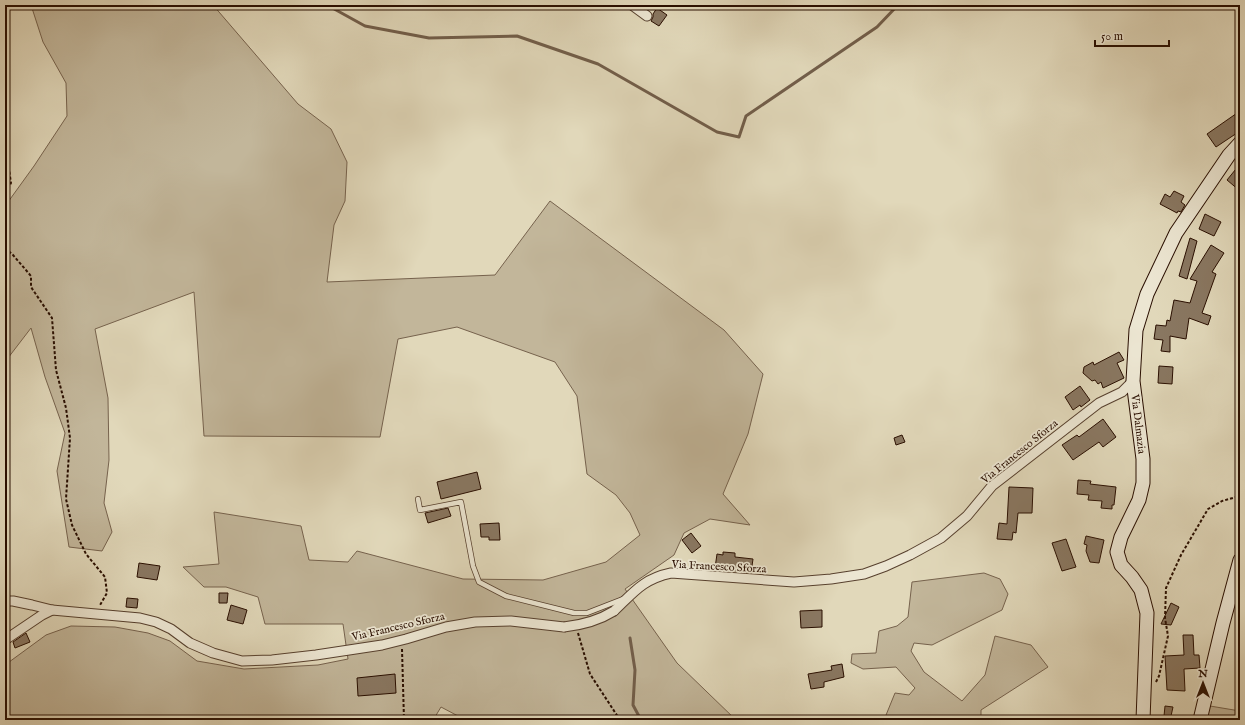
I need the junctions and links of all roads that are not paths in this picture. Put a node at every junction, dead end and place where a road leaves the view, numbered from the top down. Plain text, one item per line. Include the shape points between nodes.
1 (632, 5) edge
2 (647, 16) dead end
3 (1240, 143) edge
4 (1133, 381) junction
5 (418, 499) dead end
6 (1240, 560) edge
7 (628, 596) junction
8 (5, 601) edge
9 (52, 610) junction
10 (5, 640) edge
11 (1144, 720) edge
12 (1200, 720) edge

1 - 2 street
3 - 4 main road, Via Dalmazia via 1229,155 1176,233 1147,294 1136,330
4 - 7 street, Via Francesco Sforza via 1122,392 1099,403 992,486 967,516 941,538 886,566 864,574 794,582 671,574 645,582
4 - 11 main road, Via Dalmazia via 1143,459 1143,483 1139,500 1121,537 1117,552 1121,564 1141,590 1147,613
5 - 7 lane via 420,510 461,502 478,582 506,596 574,613 587,613
6 - 12 main road
7 - 9 street, Via Francesco Sforza, bridge via 614,611 583,625 564,627 511,620 475,622 382,644 316,655 242,661 190,643 156,622 140,618
8 - 9 street, Via Francesco Sforza via 32,604
9 - 10 street

